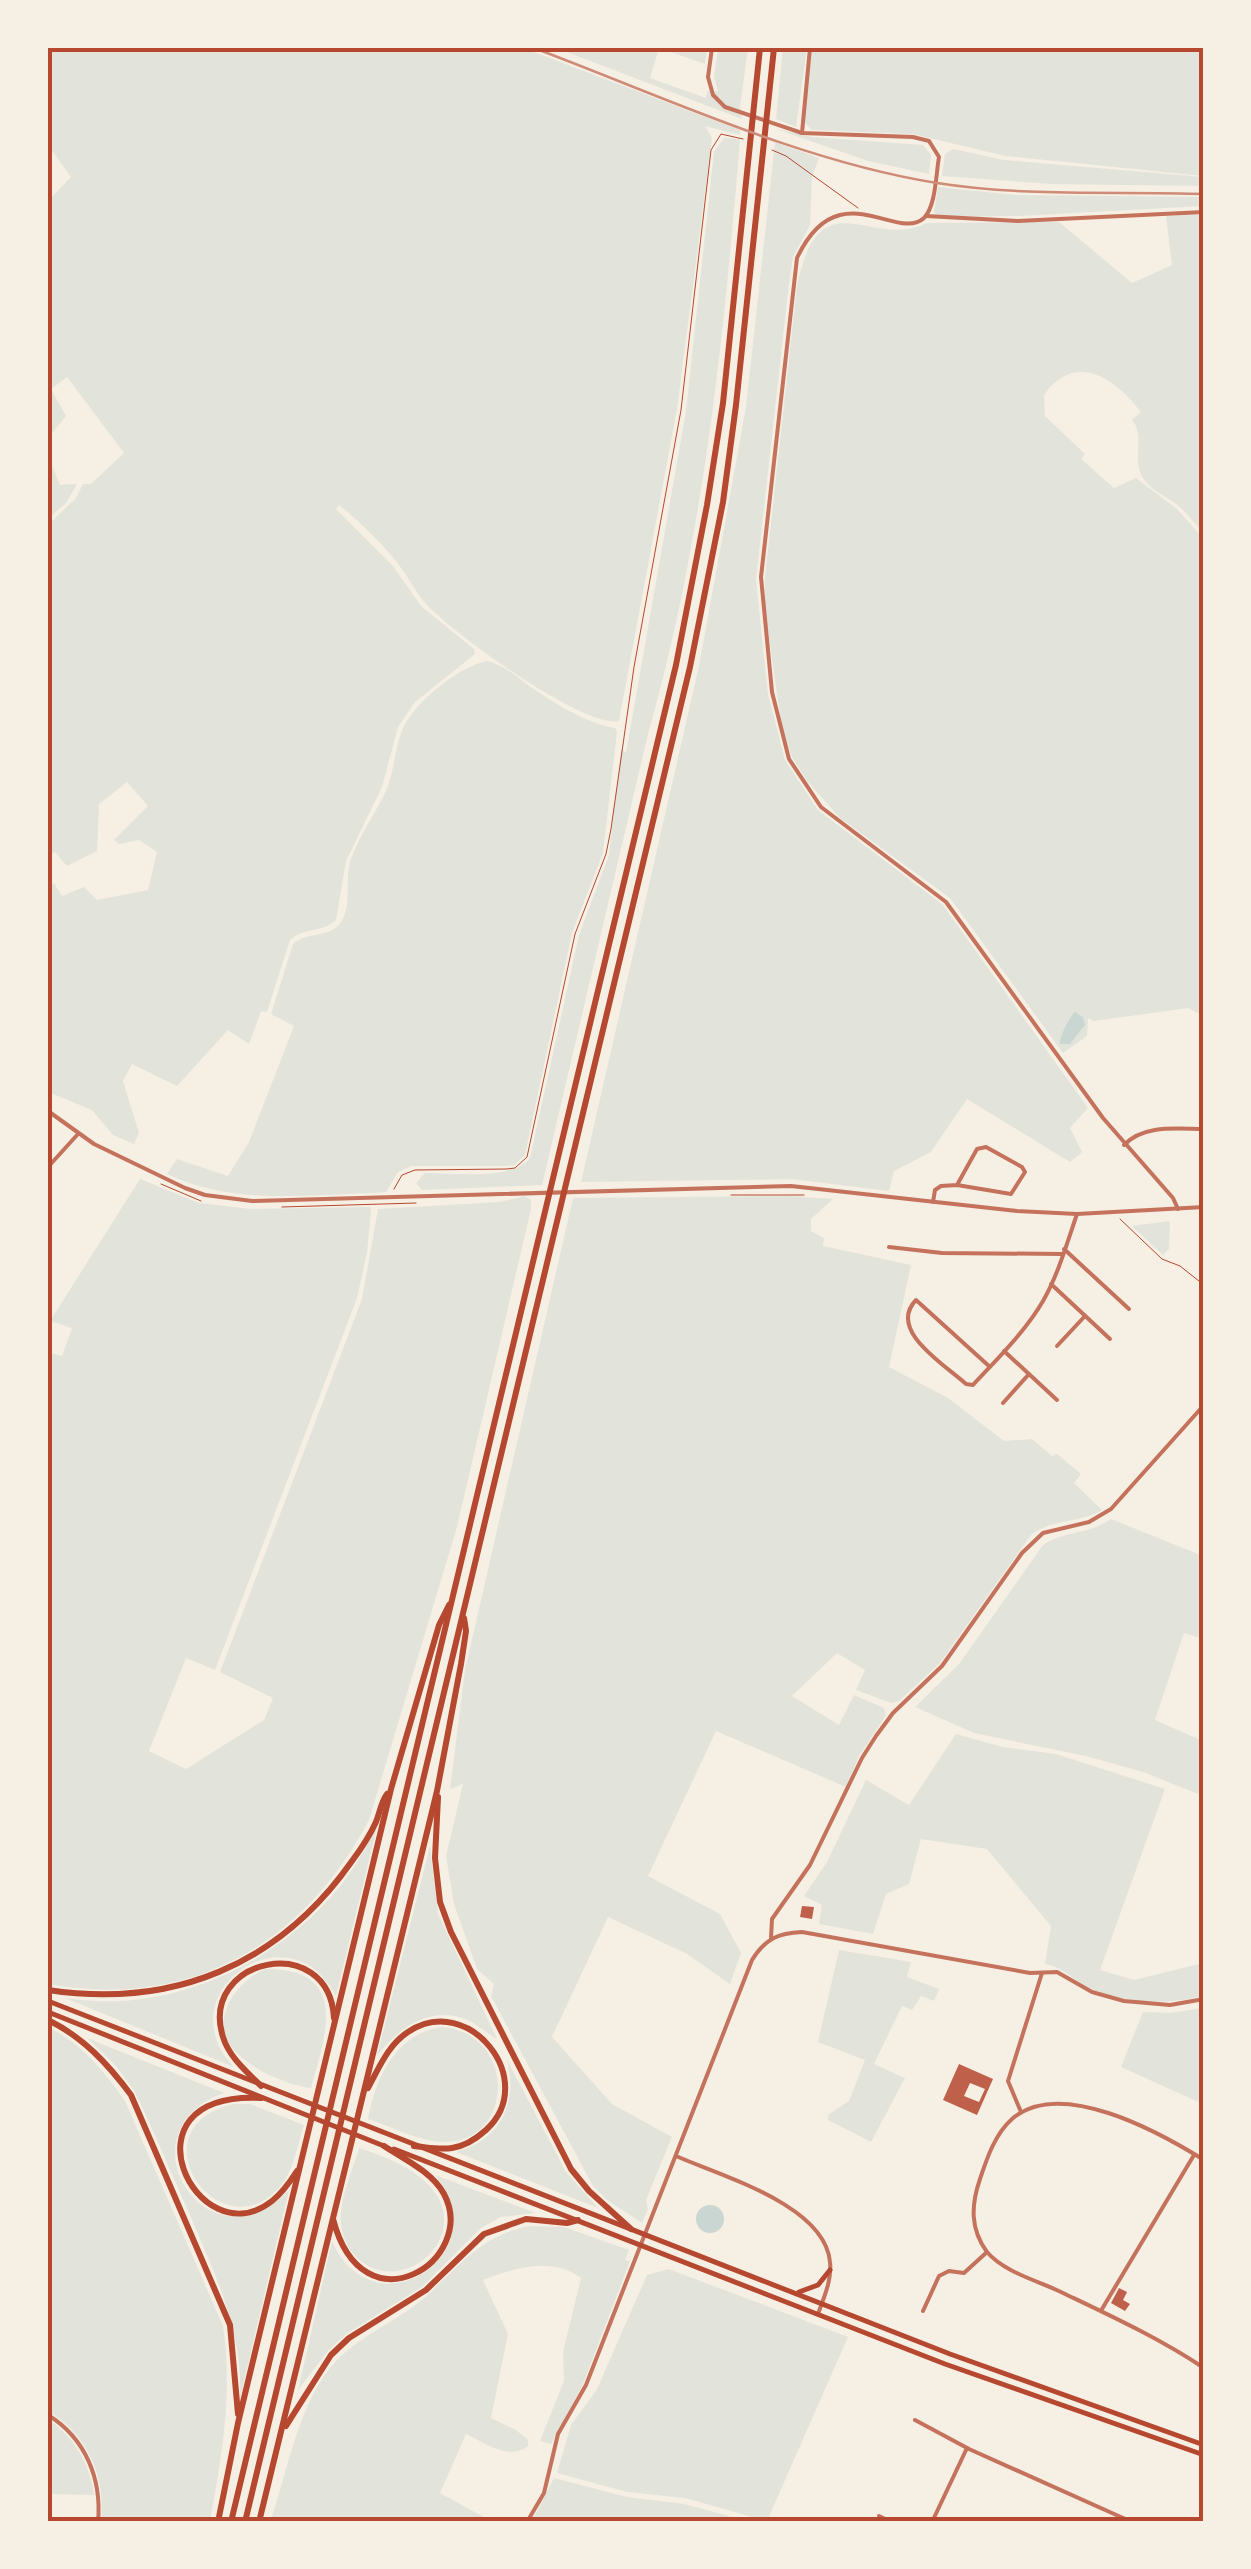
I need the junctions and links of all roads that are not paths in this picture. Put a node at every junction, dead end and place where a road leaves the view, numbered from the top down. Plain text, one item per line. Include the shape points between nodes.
1 (712, 48) edge
2 (760, 48) edge
3 (774, 48) edge
4 (810, 48) edge
5 (802, 133) junction
6 (1204, 212) edge
7 (926, 216) junction
8 (48, 1111) edge
9 (1204, 1129) edge
10 (78, 1134) junction
11 (1124, 1144) junction
12 (48, 1167) edge
13 (957, 1185) junction
14 (933, 1202) junction
15 (1204, 1207) edge
16 (1178, 1210) junction
17 (1077, 1214) junction
18 (889, 1248) dead end
19 (1063, 1252) junction
20 (1051, 1284) junction
21 (1129, 1309) dead end
22 (1085, 1316) junction
23 (1110, 1339) dead end
24 (1058, 1346) dead end
25 (1004, 1351) junction
26 (990, 1366) junction
27 (1029, 1374) junction
28 (1056, 1400) dead end
29 (1004, 1403) dead end
30 (1204, 1405) edge
31 (1198, 1411) junction
32 (1204, 1419) edge
33 (454, 1595) junction
34 (464, 1612) junction
35 (391, 1789) junction
36 (437, 1791) junction
37 (770, 1938) junction
38 (1042, 1973) junction
39 (48, 1990) edge
40 (1204, 1999) edge
41 (48, 2000) edge
42 (48, 2012) edge
43 (48, 2020) edge
44 (333, 2034) junction
45 (261, 2086) junction
46 (262, 2098) junction
47 (363, 2098) junction
48 (1021, 2112) junction
49 (384, 2146) junction
50 (414, 2146) junction
51 (675, 2155) junction
52 (1194, 2155) junction
53 (1204, 2160) edge
54 (301, 2166) junction
55 (333, 2218) junction
56 (578, 2220) junction
57 (631, 2229) junction
58 (988, 2252) junction
59 (830, 2270) junction
60 (796, 2293) junction
61 (822, 2302) junction
62 (923, 2311) dead end
63 (1101, 2311) junction
64 (818, 2314) junction
65 (1204, 2368) edge
66 (48, 2415) edge
67 (915, 2420) dead end
68 (238, 2423) junction
69 (283, 2431) junction
70 (1204, 2446) edge
71 (967, 2448) junction
72 (1204, 2455) edge
73 (878, 2516) dead end
74 (98, 2522) edge
75 (218, 2522) edge
76 (231, 2522) edge
77 (246, 2522) edge
78 (259, 2522) edge
79 (527, 2522) edge
80 (890, 2522) edge
81 (932, 2522) edge
82 (1132, 2522) edge

1 - 5 street via 713,95 726,107
2 - 33 highway via 723,404 676,665
3 - 34 highway via 722,502 690,667
4 - 5 street
5 - 7 street via 929,141 939,157
6 - 7 street via 1018,221
7 - 11 street via 908,223 864,213 836,217 818,226 797,258 761,578 779,729 789,759 821,808 946,902
8 - 10 street
9 - 11 street via 1146,1131
10 - 12 street
10 - 14 street via 205,1195 252,1201 792,1186
11 - 16 street
13 - 13 street via 977,1149 986,1147 1025,1172 1011,1194
13 - 14 street via 934,1190
14 - 17 street
15 - 16 street
16 - 17 street
17 - 19 street
18 - 19 street
19 - 20 street
19 - 21 street
20 - 22 street
20 - 25 street
22 - 23 street
22 - 24 street
25 - 26 street
25 - 27 street
26 - 26 street via 966,1384 908,1330 906,1313 916,1300
27 - 28 street
27 - 29 street
30 - 31 street
31 - 32 street
31 - 37 street via 1110,1509 1043,1533 1022,1553 942,1666 876,1736 810,1864 772,1919
33 - 35 highway via 439,1624
33 - 76 highway
34 - 36 highway via 462,1664
34 - 77 highway
35 - 39 highway via 328,1893 264,1949 172,1988 104,1996
35 - 44 highway
36 - 47 highway
36 - 57 highway via 435,1858 451,1932 571,2169
37 - 38 street via 802,1932
37 - 51 street via 752,1960
38 - 40 street via 1057,1972 1124,2001 1170,2005
38 - 48 street via 1008,2080
41 - 45 main road
42 - 46 main road
43 - 68 highway via 85,2044 132,2095 230,2325
44 - 45 highway via 333,2004 316,1976 284,1963 247,1972 226,1996 220,2024 233,2056
44 - 54 highway
45 - 50 main road
46 - 49 main road
46 - 54 highway via 222,2100 196,2114 182,2139 184,2173 204,2200 236,2212 270,2204
47 - 50 highway via 396,2042 422,2025 455,2023 488,2042 499,2058 505,2092 491,2125 468,2144
47 - 55 highway
48 - 52 street via 1083,2105
48 - 58 street via 998,2137 975,2194 974,2222
49 - 55 highway via 444,2194 450,2229 438,2256 402,2278 372,2275 348,2258
49 - 56 main road
50 - 57 main road
51 - 59 street via 803,2215 823,2238
51 - 79 street
52 - 53 street
52 - 63 street
54 - 68 highway
55 - 69 highway
56 - 64 main road
56 - 69 highway via 526,2218 484,2234 426,2290 331,2355
57 - 60 main road
58 - 62 street via 964,2273 943,2272
58 - 63 street
59 - 60 main road via 818,2285
59 - 61 street
60 - 61 main road
61 - 64 street
61 - 70 main road
63 - 65 street
64 - 72 main road
66 - 74 street via 86,2456 98,2488
67 - 71 street
68 - 75 highway
69 - 78 highway
71 - 81 street
71 - 82 street
73 - 80 street

